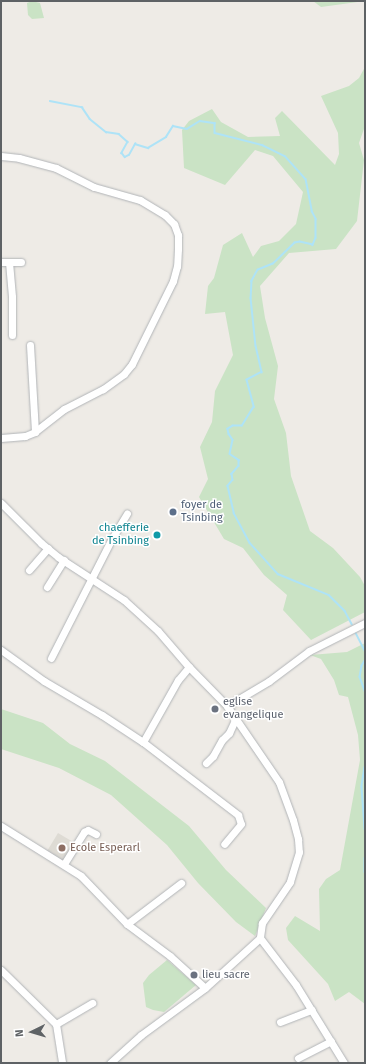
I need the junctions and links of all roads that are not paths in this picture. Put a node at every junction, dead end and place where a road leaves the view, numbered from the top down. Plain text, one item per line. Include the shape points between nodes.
1 (1, 156) edge
2 (1, 262) edge
3 (9, 262) junction
4 (21, 262) dead end
5 (12, 335) dead end
6 (30, 345) dead end
7 (35, 432) junction
8 (1, 438) edge
9 (1, 503) edge
10 (127, 513) dead end
11 (48, 548) junction
12 (64, 560) junction
13 (29, 570) dead end
14 (92, 578) junction
15 (46, 586) dead end
16 (365, 623) edge
17 (1, 650) edge
18 (51, 658) dead end
19 (189, 667) junction
20 (227, 706) junction
21 (236, 718) junction
22 (143, 742) junction
23 (206, 763) dead end
24 (1, 826) edge
25 (96, 834) dead end
26 (224, 844) dead end
27 (64, 864) junction
28 (181, 883) dead end
29 (127, 924) junction
30 (260, 938) junction
31 (1, 970) edge
32 (205, 988) junction
33 (92, 1003) dead end
34 (312, 1010) junction
35 (280, 1022) dead end
36 (56, 1024) junction
37 (331, 1041) junction
38 (298, 1058) dead end
39 (62, 1063) edge
40 (110, 1063) edge
41 (344, 1063) edge

1 - 7 street via 56,168 94,187 140,200 165,215 176,228 178,235 174,281 132,364 114,382 75,402
2 - 3 street
3 - 4 street
3 - 5 street
6 - 7 street
7 - 8 street via 25,436
9 - 11 street
10 - 14 street
11 - 12 street
11 - 13 street
12 - 14 street
12 - 15 street
14 - 18 street
14 - 19 street via 124,600 158,631
16 - 20 street via 309,651 269,681
17 - 22 street via 44,681
19 - 20 street
19 - 22 street via 178,680
20 - 21 street
21 - 23 street via 229,733
21 - 30 street via 279,782 298,839 297,864 290,882 262,923
22 - 26 street via 238,815 241,824
24 - 27 street
25 - 27 street via 88,830 84,832
27 - 29 street via 94,888
28 - 29 street
29 - 32 street via 170,956
30 - 32 street
30 - 34 street
31 - 36 street
32 - 40 street via 141,1035
33 - 36 street
34 - 35 street
34 - 37 street
36 - 39 street
37 - 38 street
37 - 41 street

